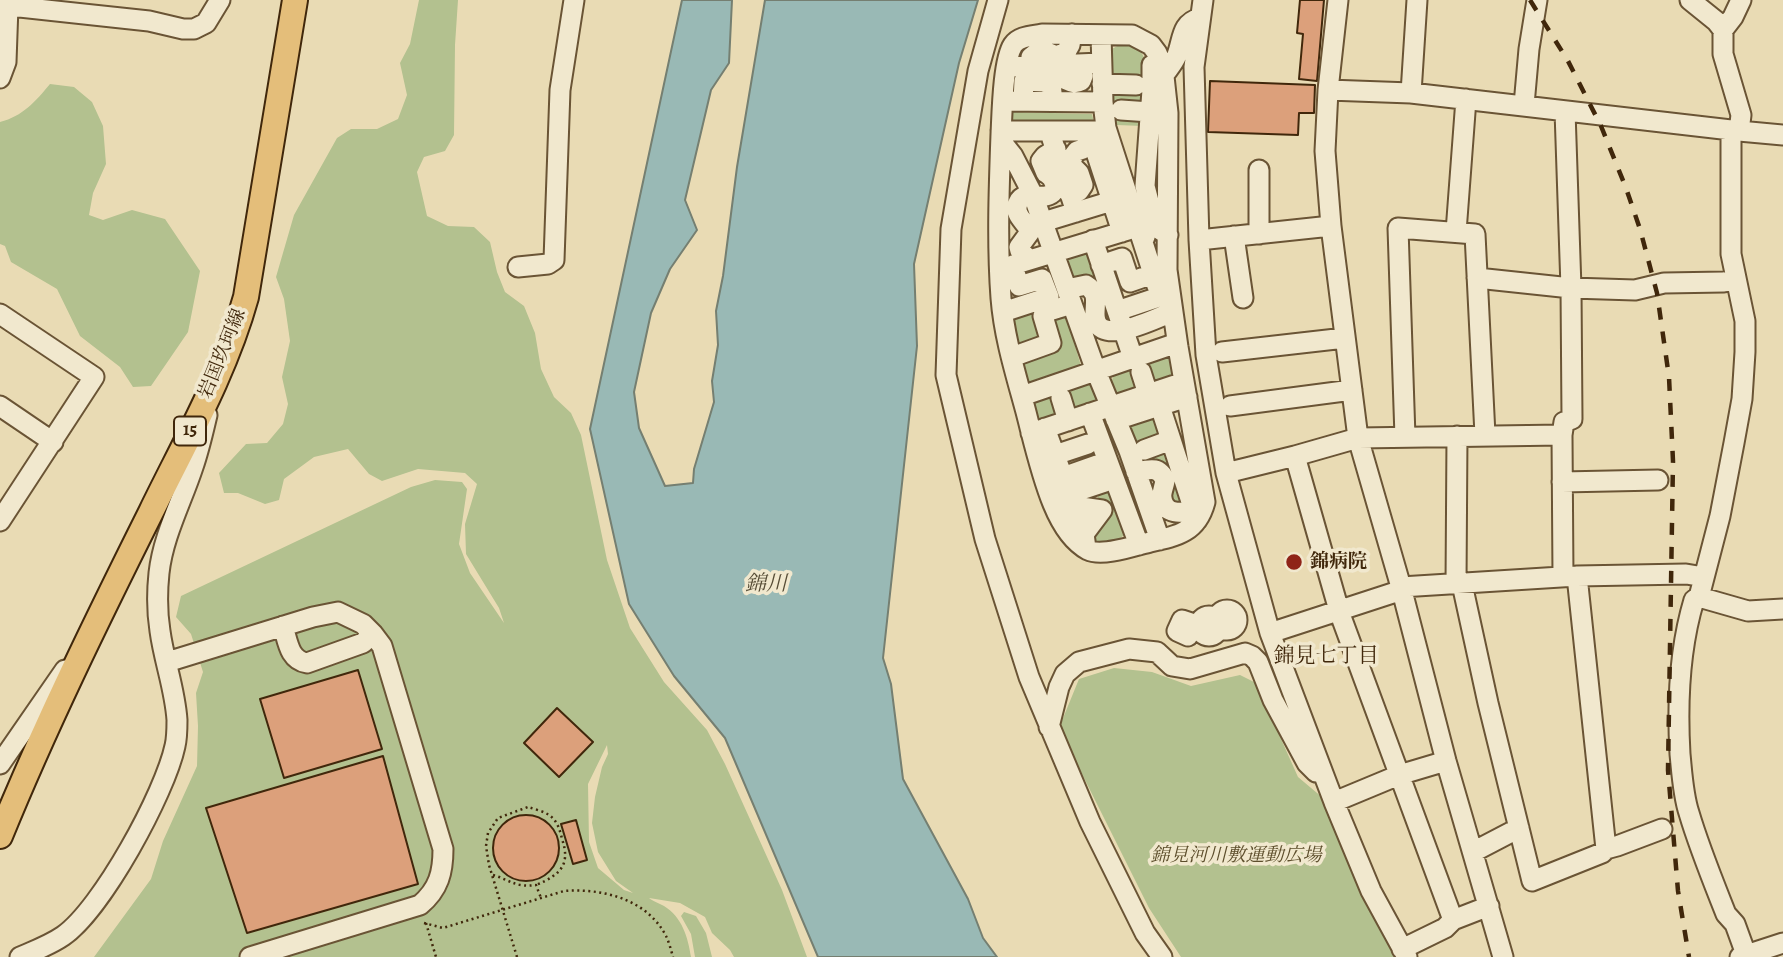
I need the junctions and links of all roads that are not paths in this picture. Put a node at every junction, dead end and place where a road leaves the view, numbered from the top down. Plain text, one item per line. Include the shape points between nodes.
1 (220, 0) edge
2 (295, 0) edge
3 (574, 0) edge
4 (998, 0) edge
5 (1338, 0) edge
6 (1417, 0) edge
7 (1537, 0) edge
8 (1690, 0) edge
9 (1741, 0) edge
10 (4, 6) edge
11 (1201, 9) edge
12 (1723, 30) junction
13 (1072, 34) junction
14 (1101, 35) junction
15 (1152, 47) junction
16 (1101, 63) junction
17 (1079, 64) junction
18 (1039, 65) junction
19 (1007, 67) junction
20 (1164, 75) junction
21 (0, 78) edge
22 (1328, 90) junction
23 (1103, 93) junction
24 (1411, 93) junction
25 (1466, 99) junction
26 (1131, 100) junction
27 (1013, 101) junction
28 (1053, 102) junction
29 (1524, 105) junction
30 (1565, 111) junction
31 (1735, 130) junction
32 (1089, 135) junction
33 (1783, 135) edge
34 (1001, 136) junction
35 (1053, 140) junction
36 (1145, 170) junction
37 (1168, 170) junction
38 (1259, 170) dead end
39 (1033, 195) junction
40 (1088, 205) junction
41 (1043, 222) junction
42 (1331, 226) junction
43 (1130, 229) junction
44 (1456, 232) junction
45 (1259, 234) junction
46 (1234, 236) junction
47 (1199, 240) junction
48 (1092, 241) junction
49 (1168, 242) junction
50 (1054, 253) junction
51 (1014, 265) junction
52 (1101, 265) junction
53 (518, 267) dead end
54 (1477, 278) junction
55 (1736, 280) junction
56 (1156, 286) junction
57 (1571, 288) junction
58 (1064, 296) junction
59 (1242, 298) dead end
60 (1140, 307) junction
61 (1117, 311) junction
62 (1003, 312) junction
63 (1172, 312) junction
64 (0, 314) edge
65 (1123, 330) junction
66 (1345, 338) junction
67 (1177, 343) junction
68 (1222, 352) dead end
69 (1012, 357) junction
70 (1137, 365) junction
71 (1096, 371) junction
72 (214, 383) junction
73 (1186, 389) junction
74 (1352, 390) junction
75 (1021, 396) junction
76 (1061, 398) dead end
77 (1154, 400) junction
78 (0, 406) edge
79 (1230, 406) dead end
80 (1090, 414) junction
81 (1114, 414) junction
82 (1038, 431) junction
83 (1485, 435) junction
84 (1562, 435) junction
85 (1457, 436) junction
86 (1405, 437) junction
87 (1358, 438) junction
88 (1171, 440) junction
89 (53, 442) junction
90 (1144, 450) dead end
91 (1055, 455) junction
92 (1295, 456) junction
93 (1085, 461) junction
94 (1136, 472) junction
95 (1226, 473) junction
96 (1658, 480) dead end
97 (1562, 482) junction
98 (1068, 492) junction
99 (3, 510) edge
100 (1196, 514) junction
101 (1160, 540) junction
102 (1085, 541) junction
103 (1139, 545) junction
104 (1570, 576) junction
105 (1704, 578) junction
106 (1459, 584) junction
107 (1402, 589) junction
108 (1699, 597) junction
109 (1783, 609) edge
110 (1339, 611) junction
111 (284, 626) junction
112 (1270, 633) junction
113 (373, 634) junction
114 (88, 639) junction
115 (167, 662) junction
116 (1049, 727) junction
117 (1446, 761) junction
118 (0, 764) edge
119 (1399, 775) junction
120 (1327, 782) junction
121 (1334, 802) junction
122 (1519, 828) junction
123 (1662, 829) dead end
124 (0, 836) edge
125 (1606, 849) junction
126 (1473, 852) junction
127 (1489, 906) junction
128 (1453, 920) junction
129 (63, 936) junction
130 (1783, 943) edge
131 (1409, 949) edge
132 (1745, 956) edge
133 (20, 957) edge
134 (54, 957) edge
135 (250, 957) edge
136 (1162, 957) edge
137 (1503, 957) edge

1 - 10 street via 206,23 194,29
2 - 72 main road, 岩国玖珂線 / 15 via 246,297
3 - 53 street via 560,90 554,260
4 - 116 street via 978,71 951,229 946,375 985,539
5 - 22 street
6 - 24 street
7 - 29 street
8 - 12 street
9 - 12 street
10 - 21 street via 6,62
11 - 20 street via 1185,27 1176,59
11 - 47 street via 1194,67
12 - 31 street via 1723,54 1741,115
13 - 14 street
13 - 18 street via 1066,52 1056,56 1048,51 1035,53 1031,57
13 - 19 street via 1021,38 1013,45
14 - 15 street via 1132,35
14 - 16 street
15 - 20 street
15 - 26 street
16 - 17 street
16 - 23 street
17 - 18 street
17 - 28 street via 1081,81 1059,79 1051,84
18 - 19 street
18 - 27 street via 1045,82 1024,81
19 - 27 street
20 - 37 street
22 - 24 street
22 - 42 street via 1325,151
23 - 26 street
23 - 28 street
23 - 32 street
24 - 25 street
25 - 29 street
25 - 44 street
26 - 36 street
27 - 28 street
27 - 34 street
29 - 30 street
30 - 31 street
30 - 57 street
31 - 33 street
31 - 55 street via 1730,240
32 - 35 street
32 - 40 street
32 - 40 street via 1071,159 1083,185 1079,191
32 - 43 street
34 - 35 street
34 - 39 street
34 - 51 street via 998,242
35 - 39 street via 1041,161 1054,181 1053,193
35 - 40 street
36 - 37 street
36 - 49 street via 1154,221
37 - 49 street
38 - 45 street
39 - 41 street
39 - 51 street via 1017,205 1030,232
40 - 41 street
40 - 43 street
40 - 48 street
41 - 50 street
42 - 45 street
42 - 66 street
43 - 48 street
43 - 49 street via 1155,246
43 - 56 street
44 - 54 street via 1475,234
44 - 86 street via 1398,228
45 - 46 street
46 - 47 street
46 - 59 street
47 - 95 street via 1206,355
48 - 50 street
48 - 52 street
49 - 63 street
50 - 51 street
50 - 58 street
51 - 58 street via 1019,286 1042,279
51 - 62 street
52 - 56 street via 1122,258 1130,282
52 - 61 street
54 - 57 street
54 - 83 street
55 - 57 street via 1664,283 1635,290
55 - 105 street via 1745,321 1742,399
56 - 60 street
57 - 84 street via 1572,419 1564,422
58 - 62 street
58 - 65 street via 1086,285 1093,289 1099,326 1110,332
58 - 69 street via 1043,316 1051,343
58 - 71 street
60 - 61 street
60 - 63 street
60 - 65 street
61 - 65 street
62 - 69 street
63 - 67 street
64 - 89 street via 94,377
65 - 70 street
66 - 68 street
66 - 74 street
67 - 70 street
67 - 73 street
69 - 75 street
70 - 71 street
70 - 77 street
71 - 75 street
71 - 81 street
72 - 114 main road, 岩国玖珂線 / 15
72 - 115 street via 194,465 160,569 159,620
73 - 77 street
73 - 100 street via 1205,502 1202,512
74 - 79 street
74 - 87 street
75 - 82 street
76 - 93 street
77 - 81 street
77 - 88 street
78 - 89 street
80 - 81 street
80 - 93 street
80 - 103 street
81 - 94 street
82 - 91 street
82 - 93 street
82 - 102 street via 1042,474 1054,506 1079,544
83 - 84 street
83 - 85 street
84 - 97 street
85 - 86 street
85 - 106 street
86 - 87 street
87 - 92 street
87 - 107 street
88 - 90 street
88 - 100 street
89 - 99 street
91 - 93 street
91 - 98 street
92 - 95 street
92 - 110 street
93 - 98 street
94 - 100 street via 1159,471 1165,481 1161,496 1165,507 1171,512
94 - 101 street
95 - 112 street
96 - 97 street
97 - 104 street
98 - 102 street
100 - 101 street via 1185,532
101 - 103 street
102 - 103 street via 1091,551 1103,552
104 - 105 street via 1686,574
104 - 106 street
104 - 125 street
105 - 108 street
106 - 107 street
106 - 122 street
107 - 110 street
107 - 117 street
108 - 109 street via 1748,611
108 - 132 street via 1685,628 1681,663 1678,726 1682,771 1696,835
110 - 112 street
110 - 119 street
111 - 113 street via 338,612
111 - 113 street via 292,656 302,663 363,643
111 - 115 street
112 - 120 street
113 - 135 street via 382,646 443,849 436,887 420,905
114 - 118 street
114 - 124 main road, 岩国玖珂線 / 15
115 - 129 street via 177,721 170,766 110,880
116 - 120 street via 1065,674 1079,662 1129,649 1157,652 1172,666 1190,668 1245,653 1258,662 1307,763
116 - 136 street via 1090,822 1145,933
117 - 119 street
117 - 126 street
119 - 121 street
119 - 128 street
120 - 121 street
121 - 131 street via 1371,891
122 - 125 street via 1532,881
122 - 126 street
123 - 125 street
126 - 127 street
127 - 128 street
127 - 137 street
128 - 131 street
129 - 133 street
129 - 134 street
130 - 132 street

